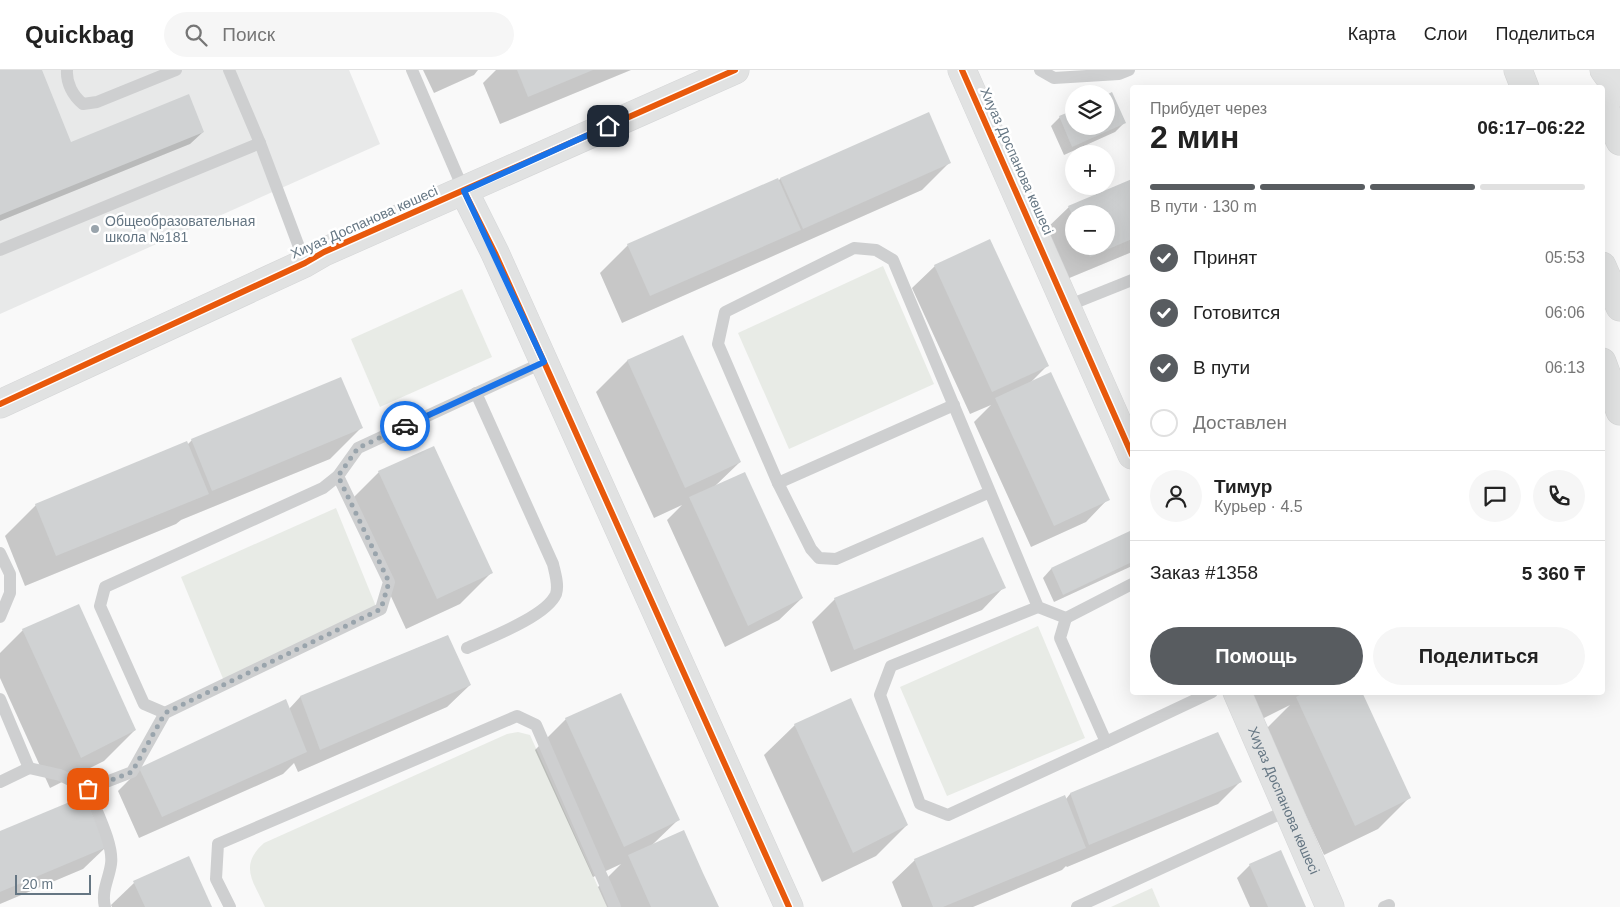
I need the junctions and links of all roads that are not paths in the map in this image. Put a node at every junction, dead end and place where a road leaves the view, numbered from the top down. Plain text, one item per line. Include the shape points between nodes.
1 (68, 70) edge
2 (176, 70) edge
3 (228, 70) edge
4 (412, 70) edge
5 (735, 70) edge
6 (962, 70) edge
7 (1040, 70) edge
8 (1129, 70) edge
9 (1511, 70) edge
10 (1518, 70) edge
11 (1588, 70) edge
12 (1604, 70) edge
13 (1515, 85) edge
14 (1525, 85) edge
15 (1595, 85) edge
16 (1620, 92) edge
17 (1605, 109) edge
18 (1620, 141) edge
19 (260, 143) junction
20 (464, 191) junction
21 (0, 250) edge
22 (305, 263) junction
23 (1605, 273) edge
24 (1130, 281) edge
25 (1067, 306) junction
26 (1620, 307) edge
27 (544, 362) junction
28 (1605, 370) edge
29 (476, 393) junction
30 (2, 402) edge
31 (954, 405) junction
32 (1620, 411) edge
33 (1129, 438) edge
34 (338, 476) junction
35 (778, 483) junction
36 (990, 492) junction
37 (0, 553) edge
38 (1130, 585) edge
39 (1038, 607) junction
40 (0, 617) edge
41 (1066, 618) junction
42 (467, 648) dead end
43 (1206, 695) edge
44 (1237, 695) edge
45 (0, 699) edge
46 (165, 713) junction
47 (1106, 742) junction
48 (29, 768) junction
49 (0, 782) edge
50 (88, 789) junction
51 (1288, 810) junction
52 (102, 906) edge
53 (230, 907) edge
54 (615, 907) edge
55 (789, 907) edge
56 (1077, 907) edge
57 (1330, 907) edge

1 - 2 lane via 67,78 75,98 83,104 97,102
3 - 19 lane
4 - 20 lane
5 - 20 main road, Хиуаз Доспанова көшесі
6 - 25 main road, Хиуаз Доспанова көшесі
7 - 8 lane via 1054,78 1119,74
9 - 13 main road
10 - 14 main road
11 - 15 main road
12 - 16 main road
17 - 18 main road
19 - 21 lane
19 - 22 lane
20 - 22 main road, Хиуаз Доспанова көшесі
20 - 27 main road
22 - 30 main road, Хиуаз Доспанова көшесі
23 - 26 main road
24 - 25 lane
25 - 33 main road, Хиуаз Доспанова көшесі
27 - 29 lane
27 - 55 main road
28 - 32 main road
29 - 34 lane via 358,448
29 - 42 lane via 553,564 557,580 556,593 548,606 521,623
31 - 35 lane
31 - 35 lane via 893,260 876,250 854,248 725,312 718,344
31 - 36 lane
34 - 46 lane via 389,582 381,609
34 - 46 lane via 323,488 105,587 100,606 144,704
35 - 36 lane via 811,549 819,558 836,559
36 - 39 lane
37 - 40 lane via 10,574 10,593
38 - 41 lane
39 - 41 lane
39 - 47 lane via 892,666 880,695 920,804 948,815
41 - 47 lane via 1060,638
43 - 47 lane
44 - 51 main road, Хиуаз Доспанова көшесі
45 - 48 lane
46 - 50 lane via 132,772
48 - 49 lane
48 - 50 lane via 60,775
50 - 52 lane via 111,848
51 - 56 lane
51 - 57 main road, Хиуаз Доспанова көшесі
53 - 54 lane via 216,879 218,844 517,716 536,725

